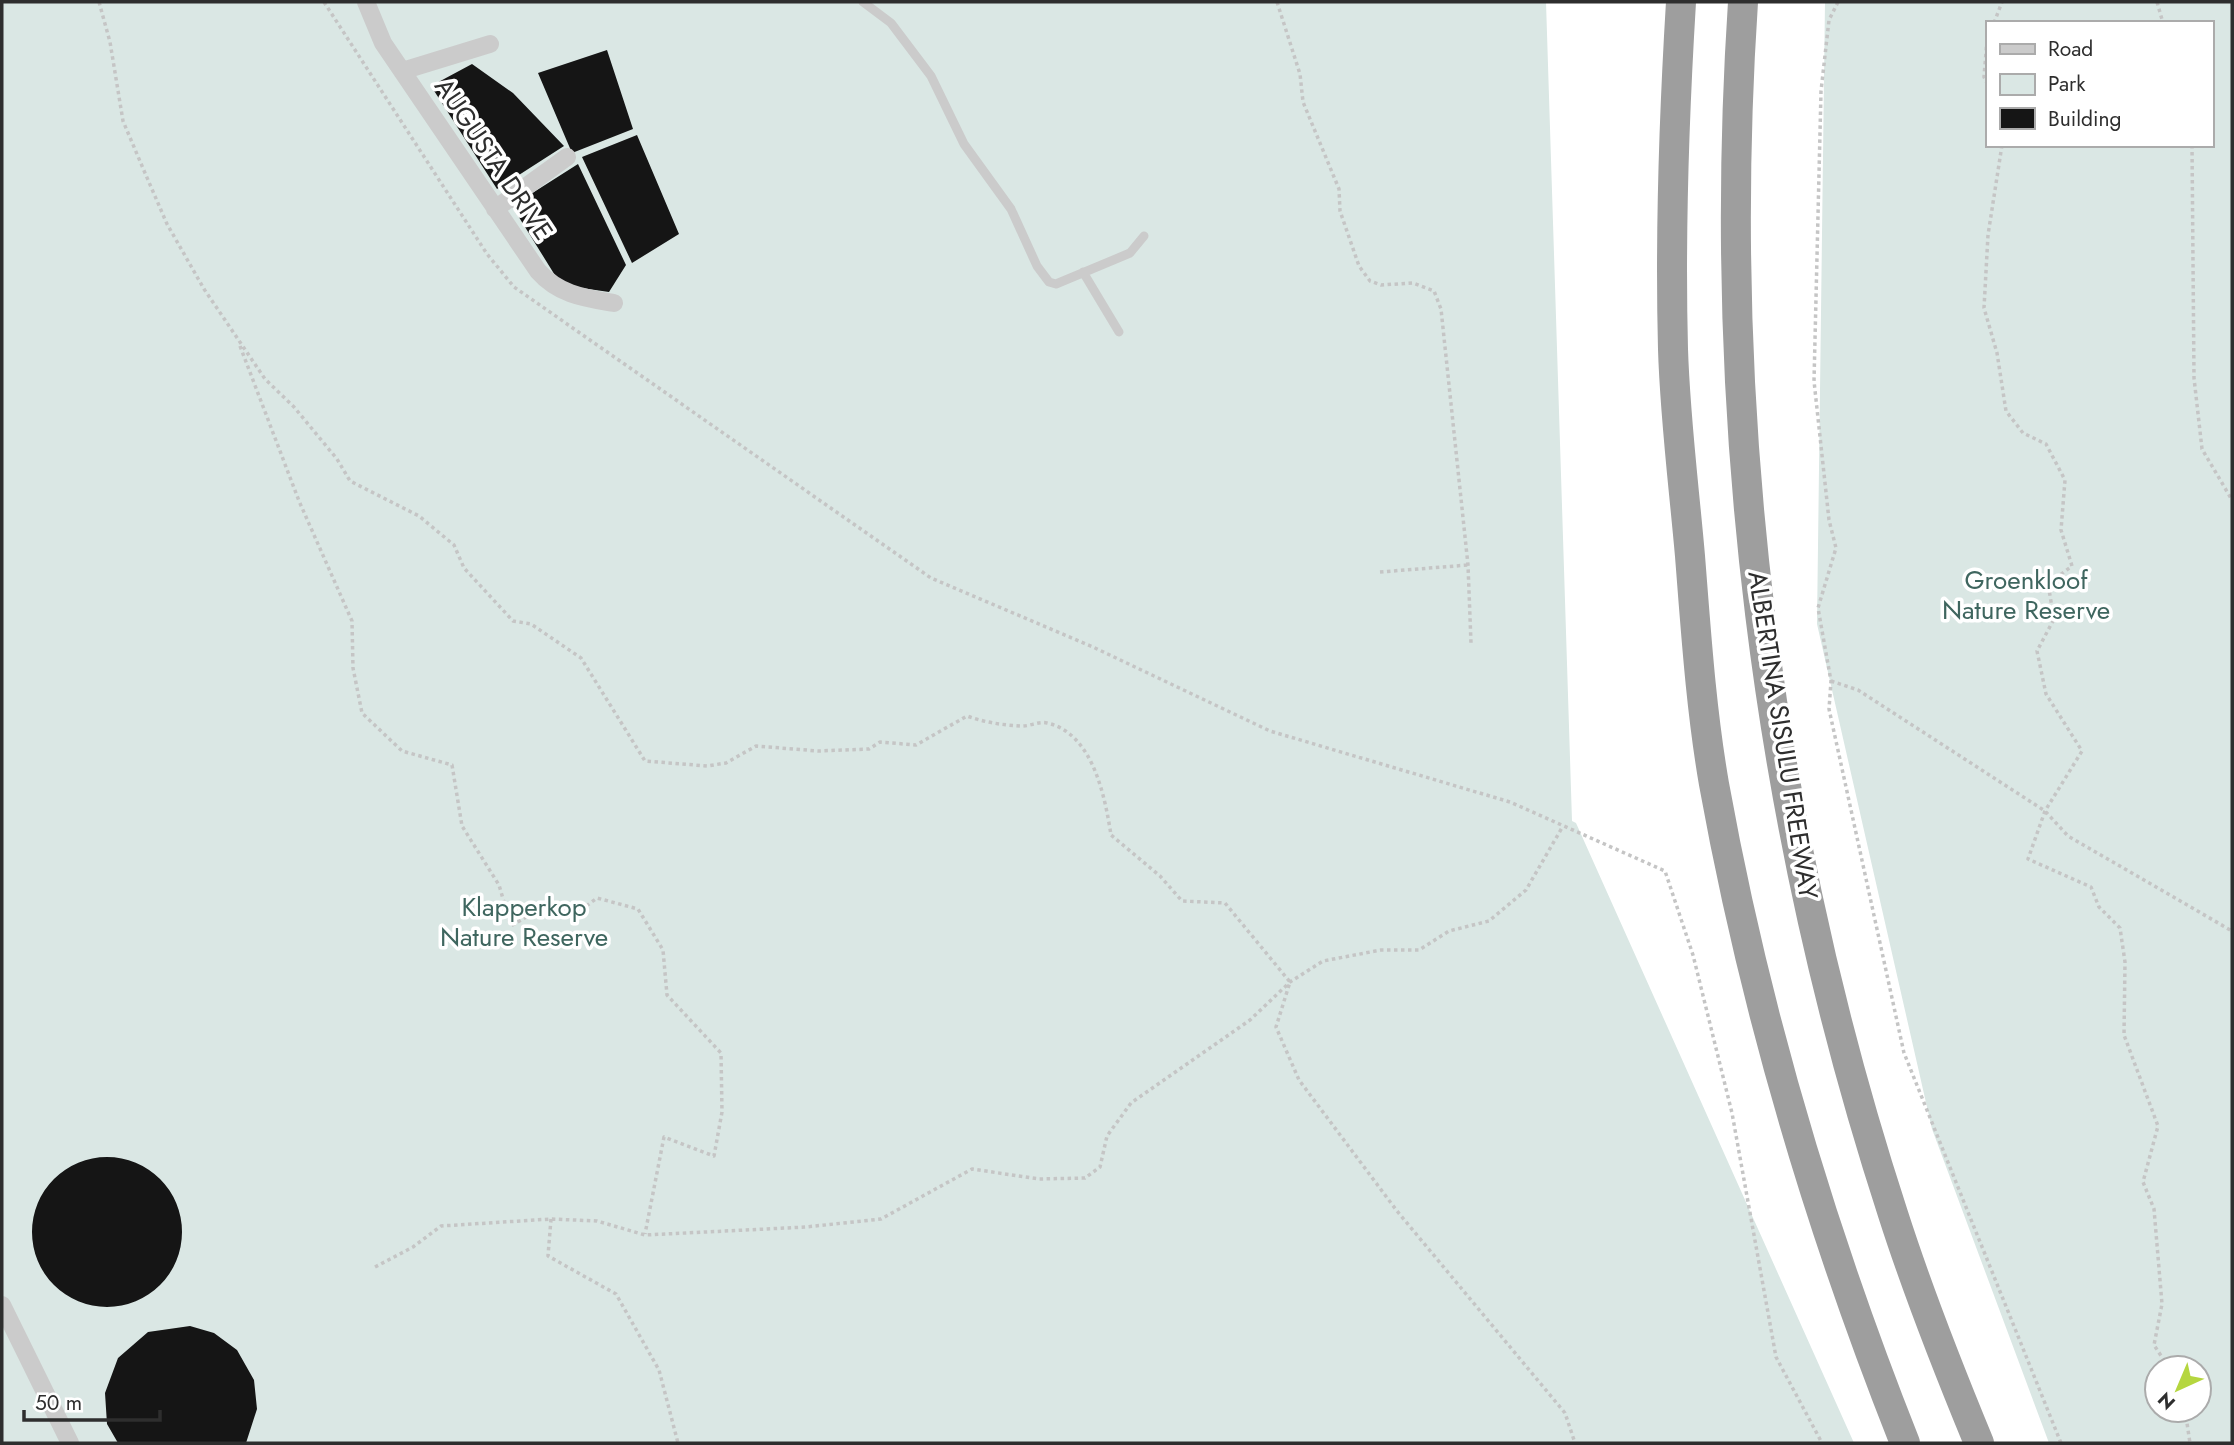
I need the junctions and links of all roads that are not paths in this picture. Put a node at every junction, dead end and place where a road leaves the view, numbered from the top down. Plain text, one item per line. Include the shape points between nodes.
1 (366, 2) edge
2 (863, 2) edge
3 (1681, 2) edge
4 (1743, 2) edge
5 (490, 44) dead end
6 (402, 71) junction
7 (567, 157) dead end
8 (495, 209) junction
9 (1144, 236) dead end
10 (1083, 272) junction
11 (614, 303) dead end
12 (1119, 332) dead end
13 (2, 1305) edge
14 (70, 1443) edge
15 (1905, 1443) edge
16 (1979, 1443) edge

1 - 6 street, AUGUSTA DRIVE via 383,43
2 - 10 lane via 891,23 932,76 964,144 1015,216 1042,276 1056,284
3 - 15 highway via 1675,95 1674,352 1713,780 1763,1014 1798,1144
4 - 16 highway, ALBERTINA SISULU FREEWAY via 1734,216 1745,477 1781,759 1820,950 1856,1088 1893,1215
5 - 6 street
6 - 8 street, AUGUSTA DRIVE
7 - 8 street
8 - 11 street, AUGUSTA DRIVE via 547,281 570,294
9 - 10 lane via 1130,253
10 - 12 lane
13 - 14 street

